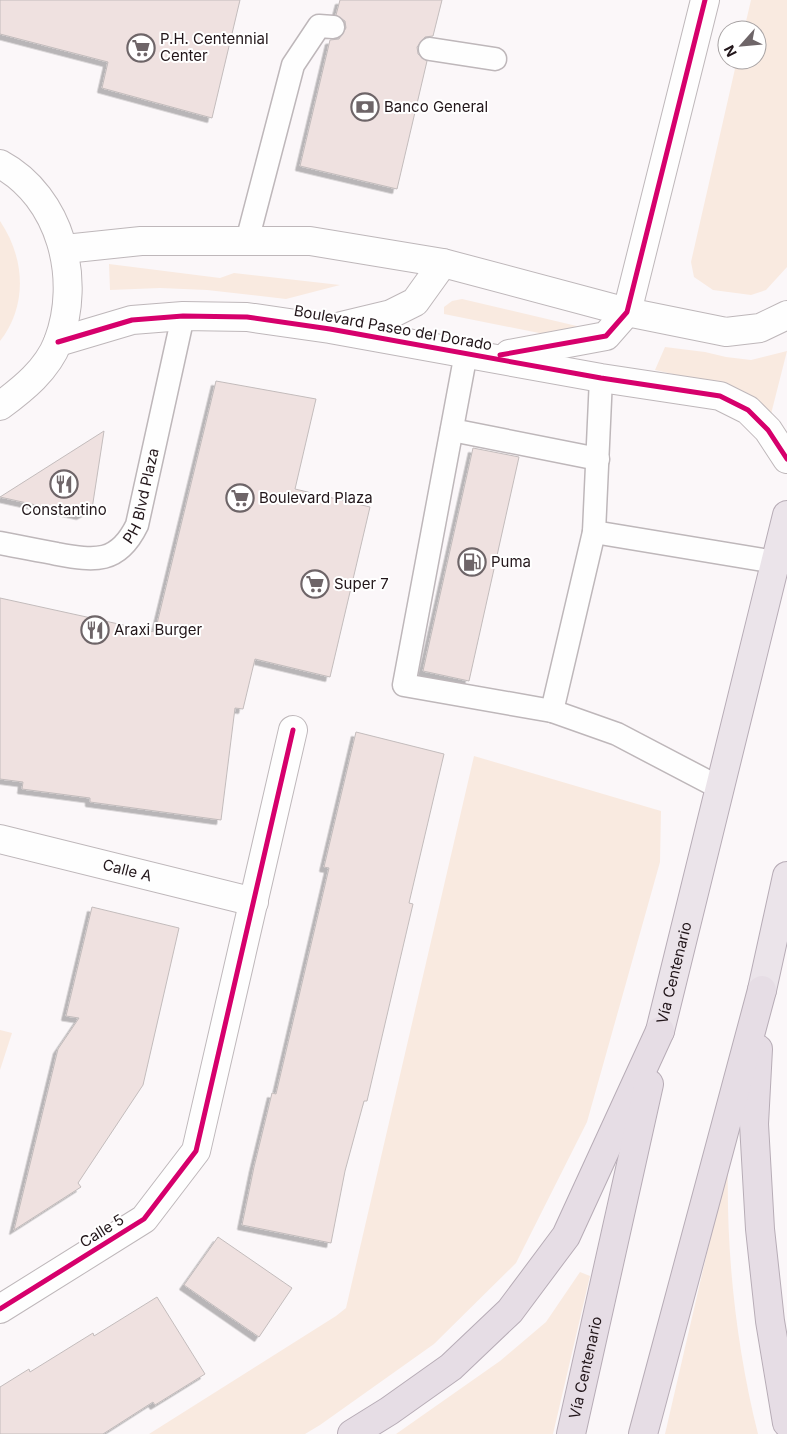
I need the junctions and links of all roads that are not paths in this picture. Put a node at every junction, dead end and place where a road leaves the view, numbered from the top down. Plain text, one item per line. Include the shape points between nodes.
1 (705, 0) edge
2 (333, 27) dead end
3 (430, 49) dead end
4 (495, 59) dead end
5 (0, 164) edge
6 (247, 241) junction
7 (65, 250) junction
8 (443, 263) junction
9 (627, 312) junction
10 (183, 316) junction
11 (787, 316) edge
12 (330, 329) junction
13 (58, 342) junction
14 (478, 355) junction
15 (601, 378) junction
16 (0, 406) edge
17 (452, 430) junction
18 (598, 459) junction
19 (787, 459) edge
20 (787, 515) edge
21 (594, 532) junction
22 (0, 543) edge
23 (776, 562) junction
24 (552, 711) junction
25 (293, 730) dead end
26 (720, 788) junction
27 (0, 839) edge
28 (787, 876) edge
29 (254, 902) junction
30 (762, 990) junction
31 (660, 1031) junction
32 (0, 1309) edge
33 (787, 1423) edge
34 (352, 1434) edge
35 (571, 1434) edge
36 (642, 1434) edge

1 - 9 street
2 - 6 lane via 319,26 293,65
3 - 4 lane
5 - 7 street via 15,172 45,206
6 - 7 street via 141,241
6 - 8 street via 310,241
7 - 13 street via 69,296
8 - 9 street
8 - 12 street via 415,302 391,314
9 - 11 street via 726,332 760,328
9 - 14 street via 606,336
10 - 12 street, Boulevard Paseo del Dorado via 247,317
10 - 13 street, Boulevard Paseo del Dorado via 132,320
10 - 22 lane, PH Blvd Plaza via 137,525 130,540 110,555 87,559
12 - 14 street, Boulevard Paseo del Dorado
13 - 16 street via 33,381
14 - 15 street, Boulevard Paseo del Dorado
14 - 17 lane
15 - 18 lane
15 - 19 street, Boulevard Paseo del Dorado via 720,396 748,410 768,430
17 - 18 lane
17 - 24 lane via 404,685
18 - 21 lane
20 - 23 highway, Vía Centenario
21 - 23 lane
21 - 24 lane
23 - 26 highway, Vía Centenario
24 - 26 lane via 617,734
25 - 29 street
26 - 31 highway, Vía Centenario
27 - 29 street, Calle A
28 - 30 highway
29 - 32 street, Calle 5 via 196,1151 144,1219
30 - 33 highway via 754,1124 770,1322
30 - 36 highway
31 - 34 highway via 566,1236 516,1303 451,1367
31 - 35 highway, Vía Centenario

